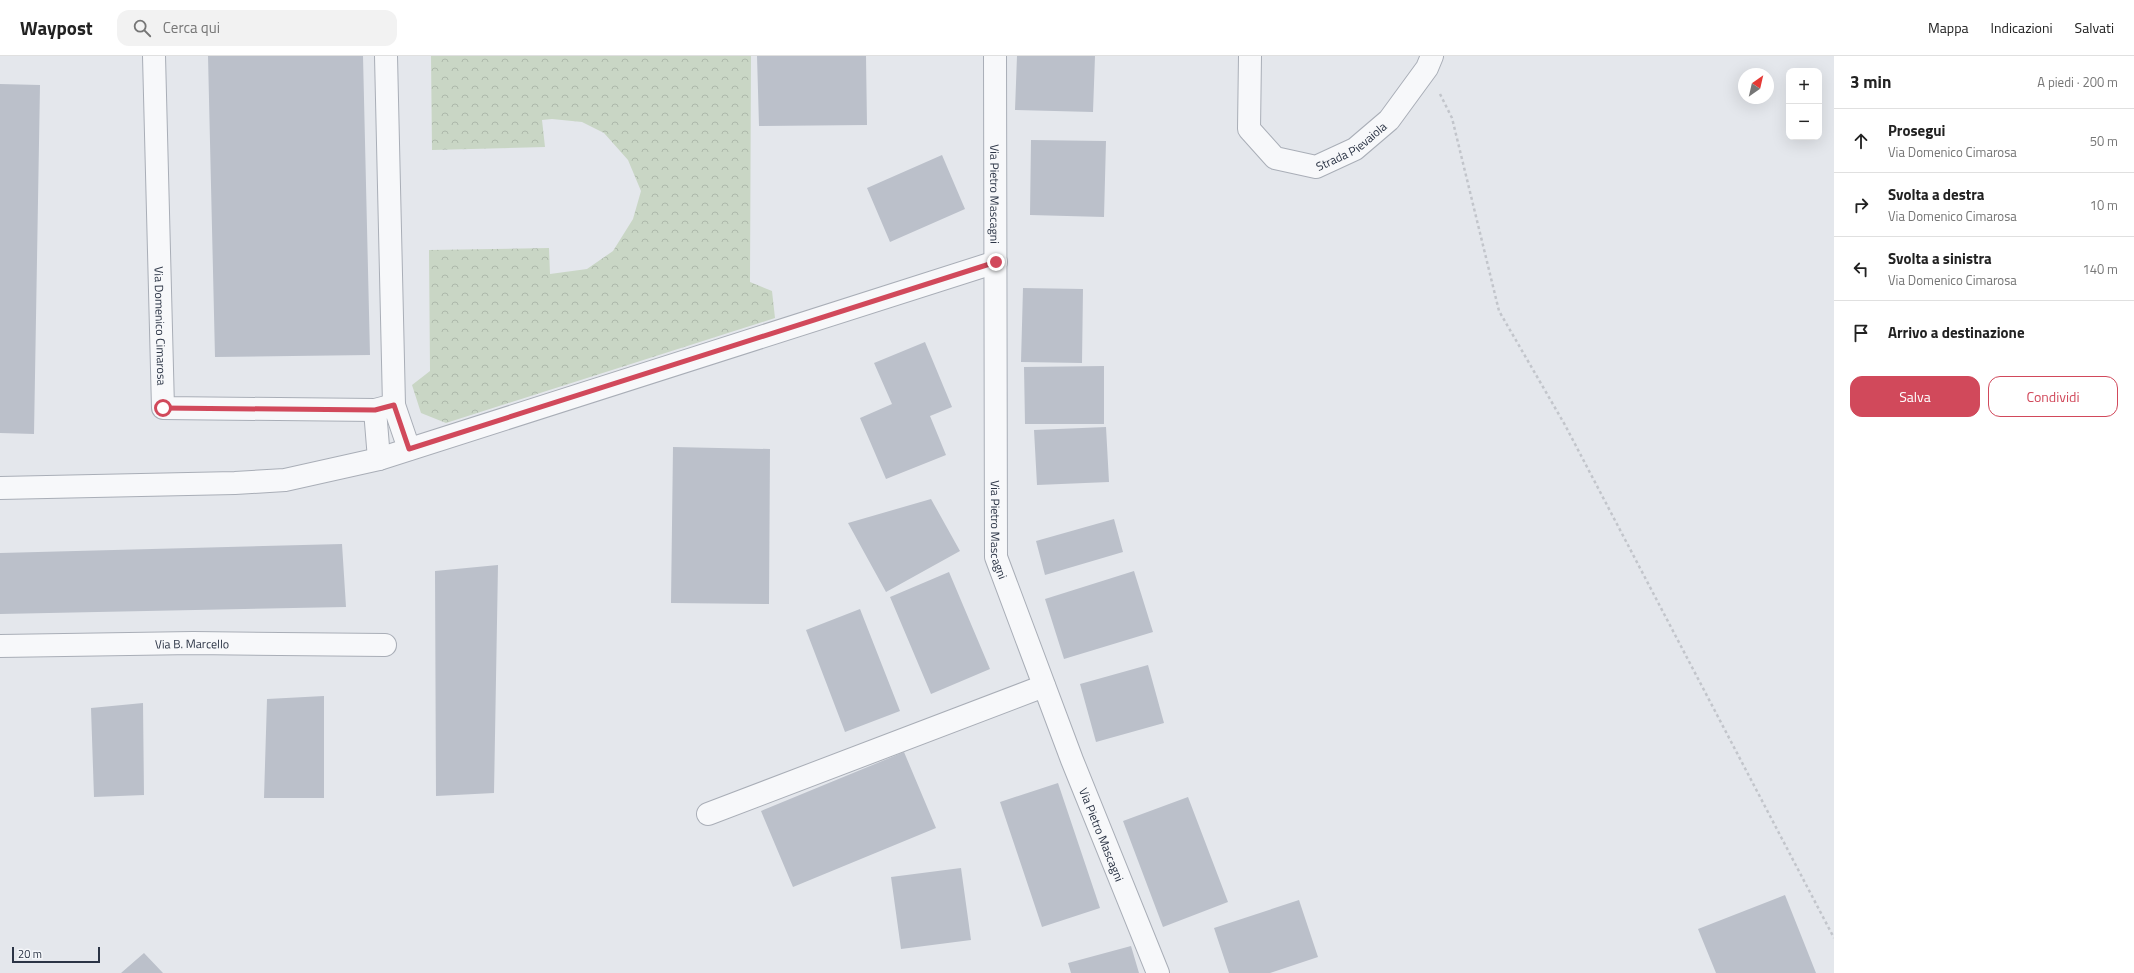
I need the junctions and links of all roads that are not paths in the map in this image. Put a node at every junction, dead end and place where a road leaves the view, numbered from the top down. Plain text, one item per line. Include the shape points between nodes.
1 (154, 56) edge
2 (386, 56) edge
3 (995, 56) edge
4 (1250, 56) edge
5 (1430, 62) edge
6 (996, 262) junction
7 (384, 408) junction
8 (409, 449) junction
9 (378, 459) junction
10 (0, 488) edge
11 (385, 645) dead end
12 (0, 646) edge
13 (1044, 686) junction
14 (708, 814) dead end
15 (1158, 973) edge

1 - 7 street, Via Domenico Cimarosa via 163,408
2 - 7 street
3 - 6 street, Via Pietro Mascagni
4 - 5 street, Strada Pievaiola via 1248,128 1275,158 1316,167 1355,149 1389,120
6 - 8 street
6 - 13 street, Via Pietro Mascagni via 996,557
7 - 8 street
7 - 9 street
8 - 9 street
9 - 10 street via 285,480
11 - 12 street, Via B. Marcello
13 - 14 street
13 - 15 street, Via Pietro Mascagni

